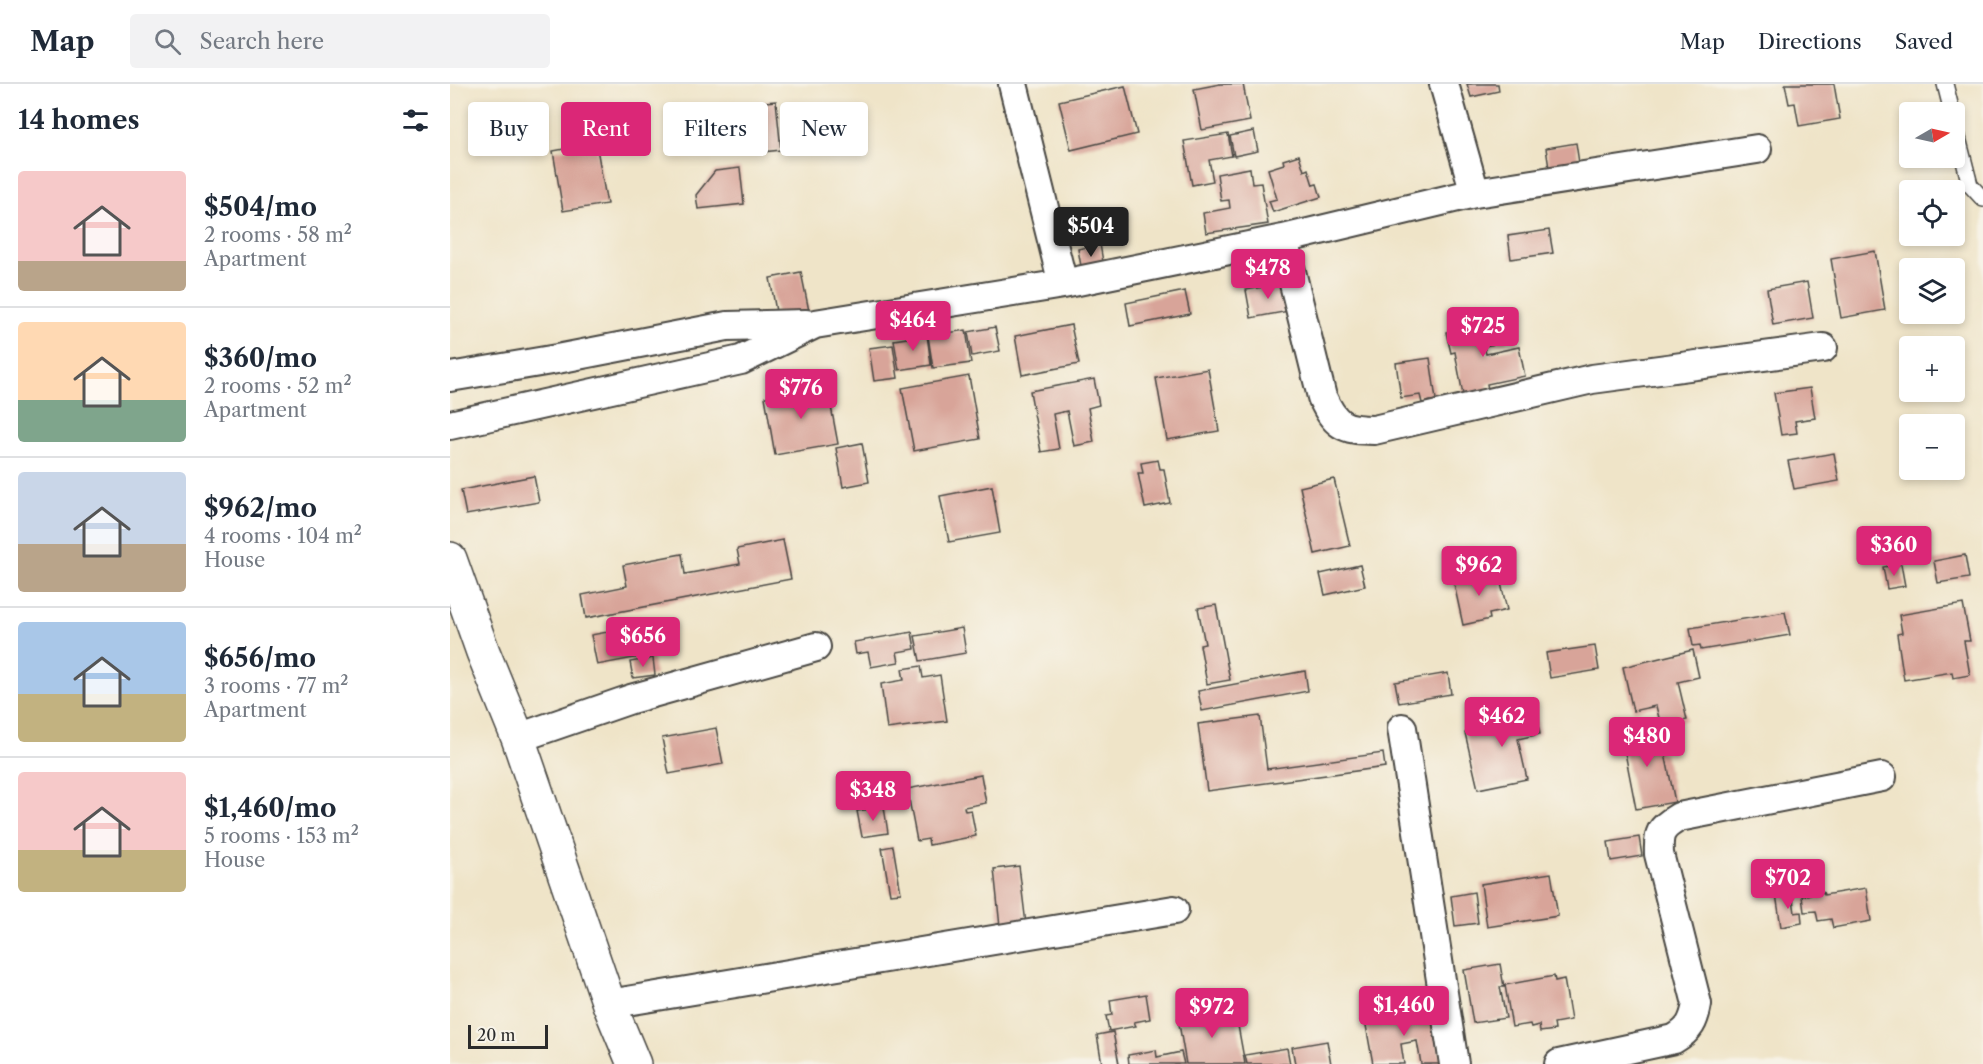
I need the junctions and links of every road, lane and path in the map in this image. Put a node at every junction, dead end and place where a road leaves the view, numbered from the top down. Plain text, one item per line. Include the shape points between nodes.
1 (1013, 84) edge
2 (1444, 84) edge
3 (1945, 84) edge
4 (1950, 102) edge
5 (1758, 149) dead end
6 (1965, 165) edge
7 (1475, 194) junction
8 (1983, 200) edge
9 (1283, 239) junction
10 (1063, 284) junction
11 (815, 324) junction
12 (1823, 348) dead end
13 (450, 377) edge
14 (450, 425) edge
15 (450, 559) edge
16 (816, 647) dead end
17 (1402, 728) dead end
18 (518, 738) junction
19 (1882, 777) dead end
20 (1174, 910) dead end
21 (609, 1004) junction
22 (1570, 1063) edge
23 (634, 1064) edge
24 (1454, 1064) edge

1 - 10 street
2 - 7 street
3 - 4 lane
5 - 7 street
6 - 8 lane via 1970,185
7 - 9 street
9 - 10 street
9 - 12 street via 1322,397 1331,416 1340,425 1355,430 1374,430 1592,379
10 - 11 street
11 - 13 street via 727,326
11 - 14 street via 741,360
15 - 18 street
16 - 18 street via 631,699
17 - 24 street
18 - 21 street
19 - 22 street via 1679,817 1666,824 1658,837 1659,854 1697,1004 1694,1022 1674,1039
20 - 21 street
21 - 23 street

